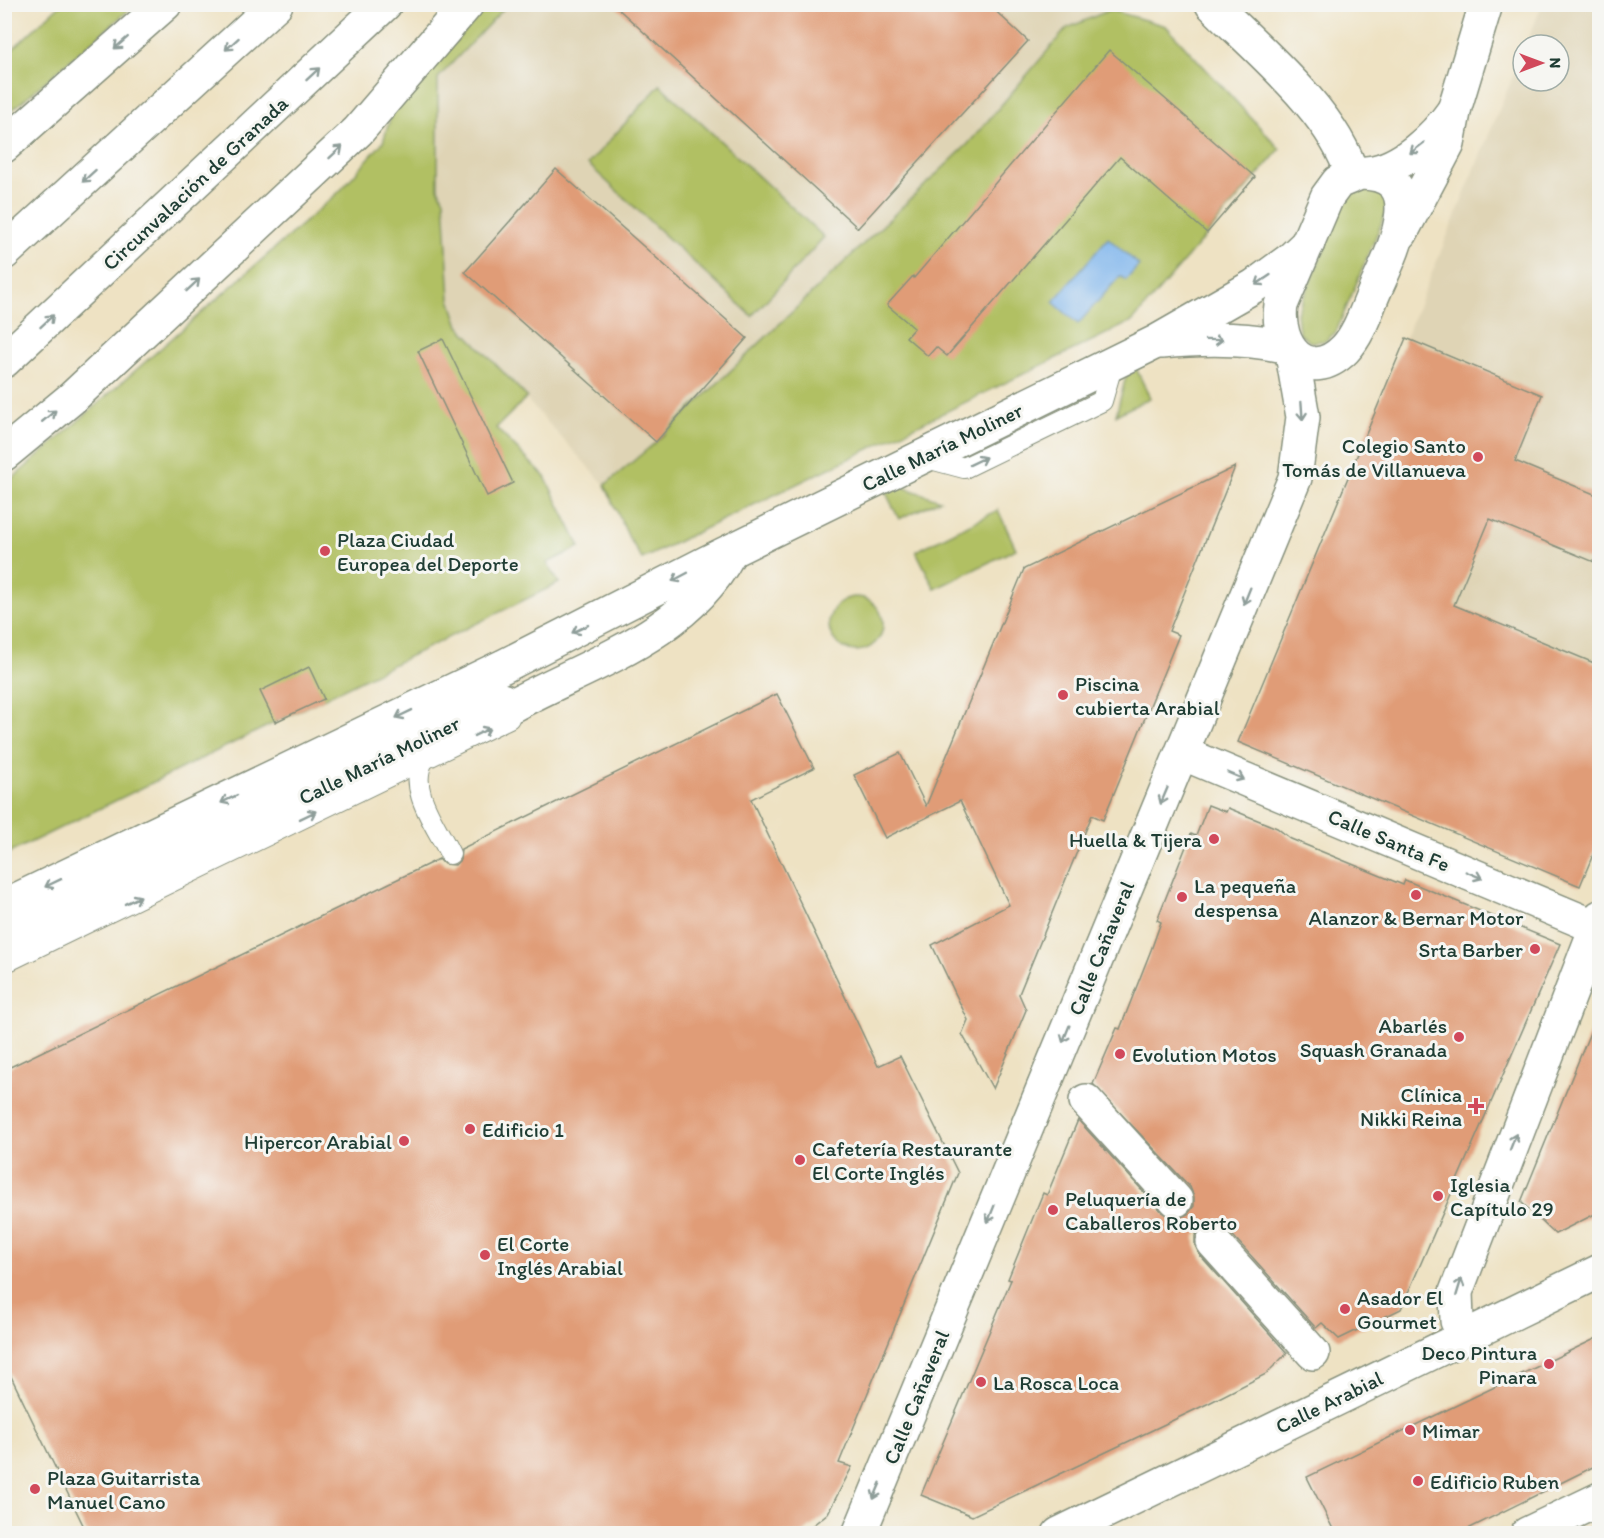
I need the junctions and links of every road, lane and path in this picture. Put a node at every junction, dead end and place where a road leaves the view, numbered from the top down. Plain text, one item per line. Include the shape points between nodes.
1 (165, 4) edge
2 (276, 4) edge
3 (385, 4) edge
4 (467, 4) edge
5 (1212, 4) edge
6 (1486, 4) edge
7 (1455, 107) junction
8 (4, 146) edge
9 (1360, 174) junction
10 (1398, 238) junction
11 (1308, 243) junction
12 (4, 253) edge
13 (1156, 342) junction
14 (1290, 351) junction
15 (4, 361) edge
16 (4, 454) edge
17 (729, 554) junction
18 (632, 603) junction
19 (648, 637) junction
20 (513, 705) junction
21 (1182, 753) junction
22 (424, 759) junction
23 (391, 775) junction
24 (418, 788) junction
25 (450, 854) dead end
26 (4, 906) edge
27 (1598, 922) edge
28 (4, 941) edge
29 (4, 963) edge
30 (1086, 1101) dead end
31 (1176, 1200) dead end
32 (1213, 1242) dead end
33 (1599, 1271) edge
34 (1464, 1336) junction
35 (1313, 1353) dead end
36 (1599, 1499) edge
37 (859, 1533) edge
38 (1059, 1533) edge
39 (1527, 1533) edge

1 -> 8 main road
2 -> 12 main road
15 -> 3 main road, Circunvalación de Granada
16 -> 4 main road via 72,398 358,131
5 - 9 main road via 1329,126
6 - 7 main road
7 -> 9 main road via 1428,139 1401,160 1386,169
7 - 10 main road via 1444,153
9 - 10 main road via 1385,178 1397,191 1403,211
9 - 11 main road, Calle Cañaveral via 1332,189
10 - 14 main road, Calle María Moliner via 1359,327 1344,349 1322,362 1305,362
11 -> 13 main road, Calle María Moliner via 1254,286
11 - 14 main road, Calle Cañaveral via 1281,306 1281,331
13 -> 14 main road, Calle María Moliner via 1272,343
13 - 17 main road, Calle María Moliner
14 -> 21 main road, Calle Cañaveral via 1303,417 1295,478
17 -> 18 main road, Calle María Moliner
17 - 19 main road, Calle María Moliner via 696,599
18 - 19 lane
18 -> 26 main road, Calle María Moliner
19 - 20 main road, Calle María Moliner
22 -> 20 lane via 509,718
20 - 28 main road, Calle María Moliner via 502,700
21 -> 27 main road, Calle Santa Fe
21 -> 37 main road, Calle Cañaveral
22 - 23 lane
22 - 24 lane via 418,773
23 - 24 lane
29 -> 23 lane
24 - 25 lane
34 -> 27 main road via 1457,1321 1456,1292
30 - 31 main road
32 - 35 main road
33 - 34 main road, Calle Arabial
34 - 38 main road, Calle Arabial
36 - 39 main road

